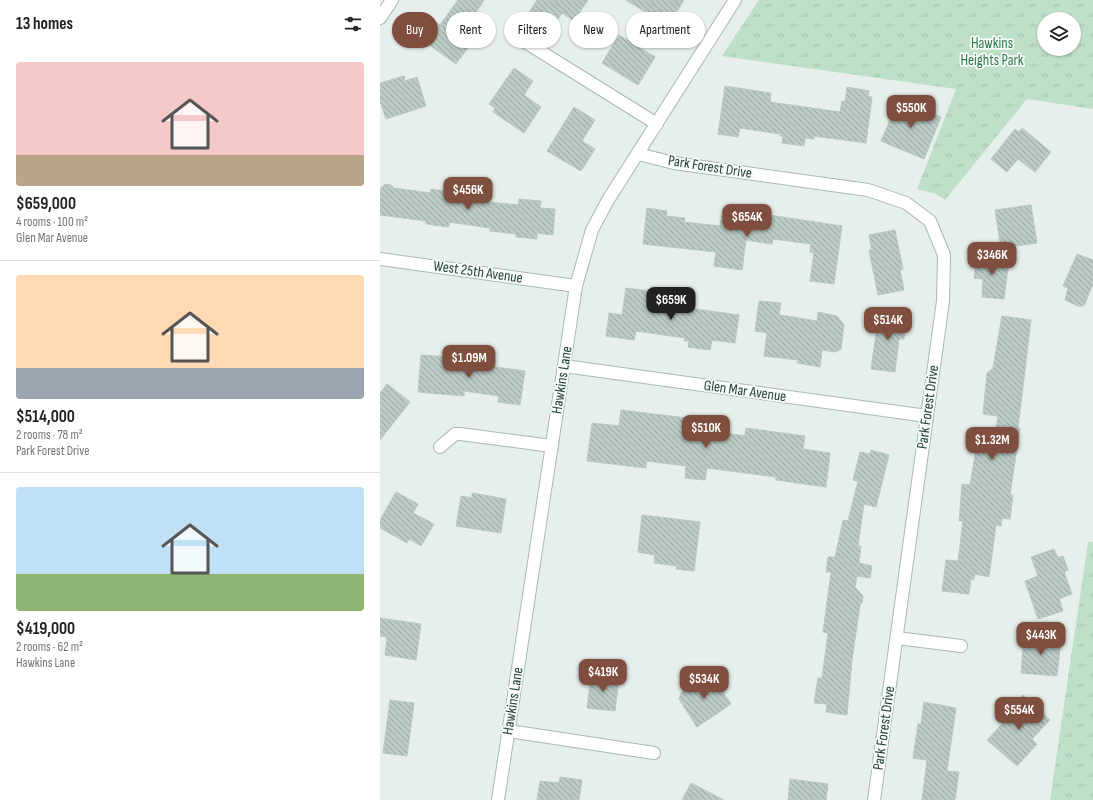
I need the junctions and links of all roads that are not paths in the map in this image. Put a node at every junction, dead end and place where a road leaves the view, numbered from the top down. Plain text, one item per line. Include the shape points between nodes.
1 (392, 0) edge
2 (735, 0) edge
3 (380, 18) edge
4 (535, 48) edge
5 (657, 124) junction
6 (638, 154) junction
7 (380, 258) edge
8 (576, 286) junction
9 (564, 366) junction
10 (927, 416) junction
11 (552, 446) junction
12 (440, 447) dead end
13 (896, 638) junction
14 (961, 646) dead end
15 (509, 730) junction
16 (654, 752) dead end
17 (498, 800) edge
18 (874, 800) edge

1 - 3 street
2 - 5 street, Hawkins Lane
4 - 5 street
5 - 6 street, Hawkins Lane
6 - 8 street, Hawkins Lane via 592,230
6 - 10 street, Park Forest Drive via 674,163 868,190 906,203 930,221 944,255 943,301
7 - 8 street, West 25th Avenue
8 - 9 street, Hawkins Lane
9 - 10 street, Glen Mar Avenue
9 - 11 street, Hawkins Lane
10 - 13 street, Park Forest Drive
11 - 12 street via 455,434
11 - 15 street, Hawkins Lane
13 - 14 street
13 - 18 street, Park Forest Drive
15 - 16 street
15 - 17 street, Hawkins Lane

